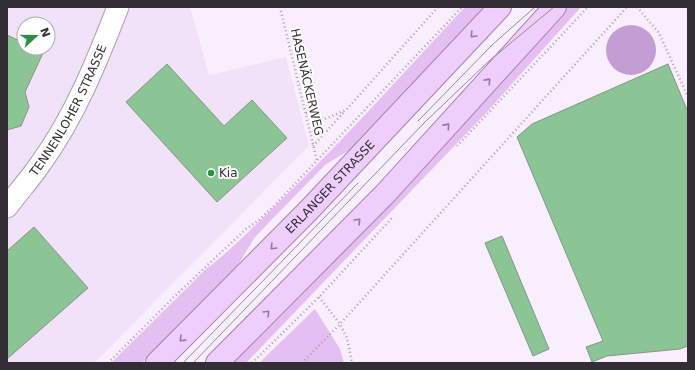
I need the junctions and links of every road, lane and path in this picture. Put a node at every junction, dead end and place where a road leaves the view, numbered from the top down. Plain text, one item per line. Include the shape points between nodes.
1 (118, 7) edge
2 (280, 7) edge
3 (438, 7) edge
4 (462, 7) edge
5 (500, 7) edge
6 (555, 7) edge
7 (627, 7) edge
8 (637, 7) edge
9 (688, 97) edge
10 (346, 110) junction
11 (306, 113) junction
12 (313, 146) junction
13 (317, 161) junction
14 (7, 207) edge
15 (319, 297) dead end
16 (340, 324) junction
17 (108, 363) edge
18 (157, 363) edge
19 (217, 363) edge
20 (302, 363) edge
21 (352, 363) edge

1 - 14 street, TENNENLOHER STRASSE via 98,60 75,106 42,163
2 - 11 path, HASENÄCKERWEG
3 - 10 path
4 - 13 path
5 -> 18 main road, ERLANGER STRASSE via 308,211
19 -> 6 main road via 385,194
7 - 16 path
8 - 9 path via 659,33
10 - 11 path via 325,119
10 - 12 path
11 - 12 path, HASENÄCKERWEG
12 - 13 path, HASENÄCKERWEG
13 - 17 path via 264,216 246,229 179,292
15 - 16 path
16 - 20 path
16 - 21 path via 347,338

